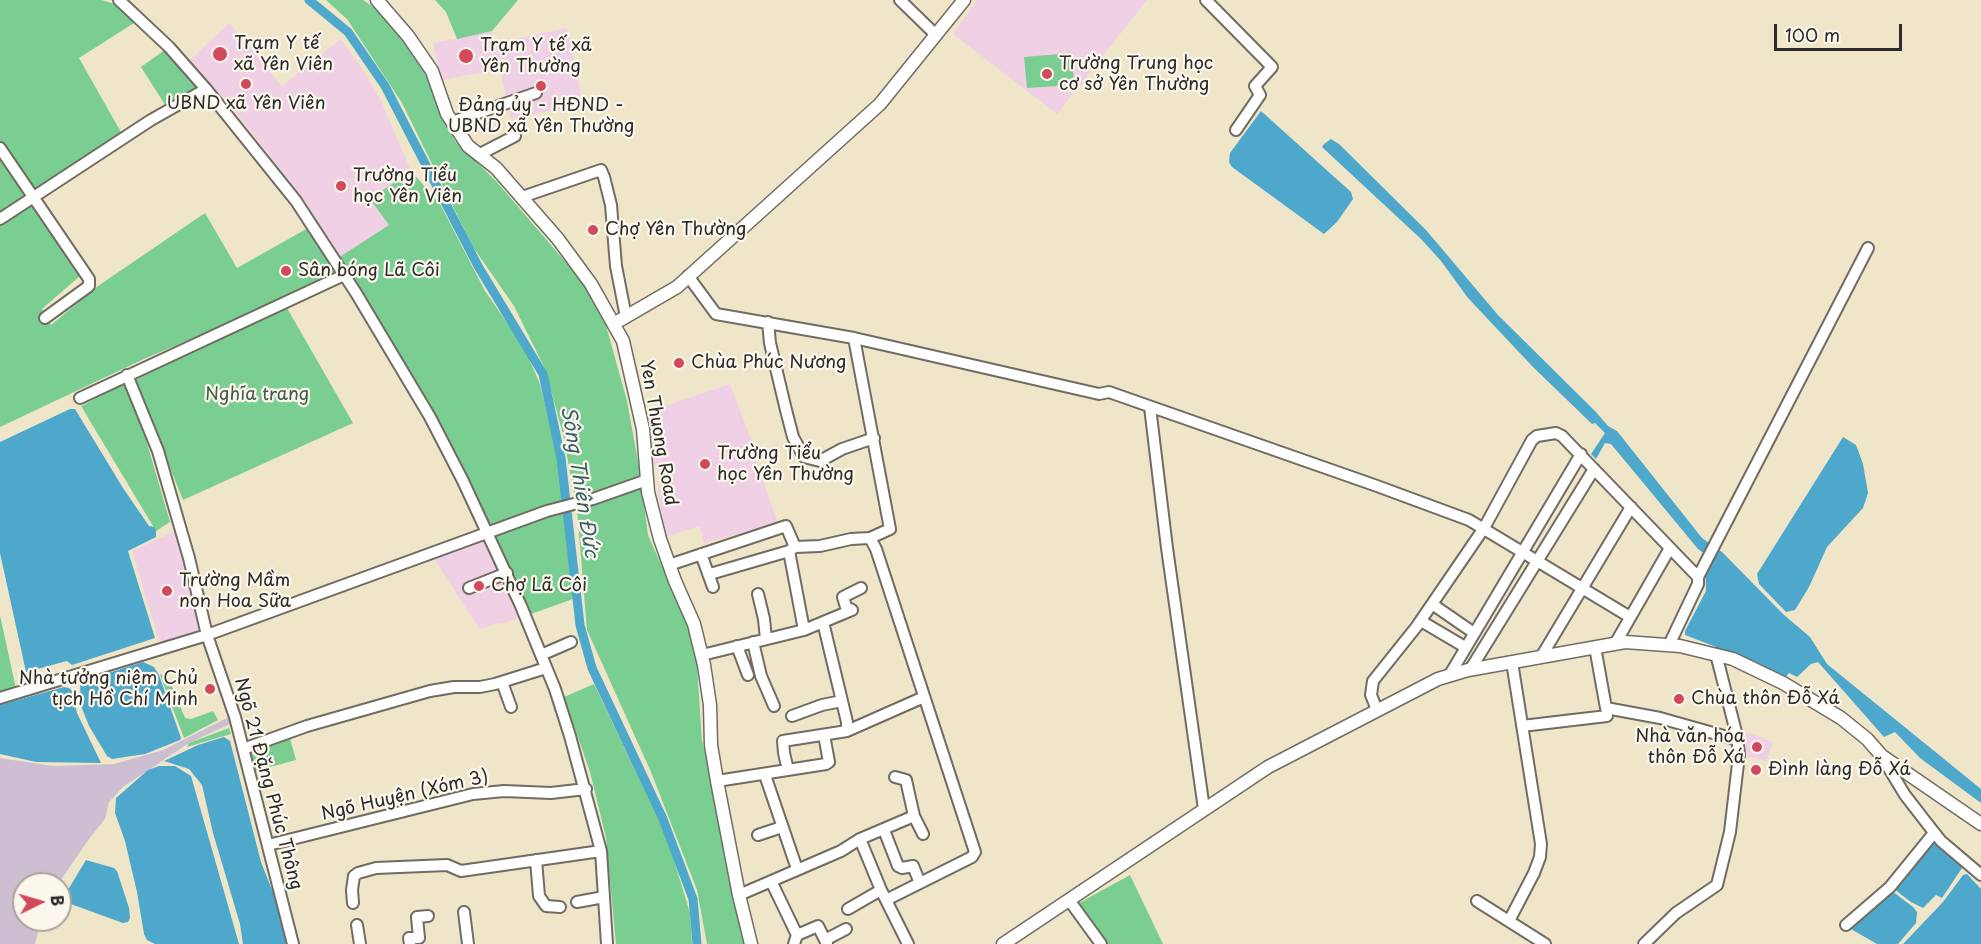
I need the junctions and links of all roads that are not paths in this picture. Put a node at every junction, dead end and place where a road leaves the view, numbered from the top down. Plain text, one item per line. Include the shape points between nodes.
1 (119, 0) edge
2 (900, 0) edge
3 (964, 0) edge
4 (1206, 0) edge
5 (385, 3) edge
6 (936, 35) junction
7 (206, 89) junction
8 (536, 93) dead end
9 (452, 122) junction
10 (1236, 130) dead end
11 (515, 136) dead end
12 (0, 148) edge
13 (478, 154) junction
14 (33, 196) junction
15 (522, 196) junction
16 (0, 219) edge
17 (1868, 248) dead end
18 (344, 275) junction
19 (688, 276) junction
20 (626, 317) junction
21 (45, 318) dead end
22 (768, 322) junction
23 (615, 323) junction
24 (855, 338) junction
25 (127, 375) junction
26 (80, 398) dead end
27 (1150, 407) junction
28 (874, 438) junction
29 (1581, 454) junction
30 (1594, 469) junction
31 (647, 480) junction
32 (1631, 507) junction
33 (1484, 528) junction
34 (488, 532) junction
35 (870, 538) junction
36 (1670, 548) junction
37 (792, 549) junction
38 (1522, 550) junction
39 (701, 554) junction
40 (1538, 560) junction
41 (669, 565) junction
42 (507, 573) junction
43 (710, 574) junction
44 (1698, 577) junction
45 (713, 587) dead end
46 (469, 588) dead end
47 (861, 588) dead end
48 (1583, 588) junction
49 (758, 594) dead end
50 (1432, 604) junction
51 (1630, 617) junction
52 (1420, 621) junction
53 (823, 622) junction
54 (804, 630) junction
55 (1474, 633) junction
56 (207, 634) junction
57 (766, 639) junction
58 (571, 642) dead end
59 (753, 642) junction
60 (1615, 644) junction
61 (1669, 645) junction
62 (737, 646) junction
63 (1465, 647) junction
64 (1595, 647) junction
65 (1716, 654) junction
66 (541, 655) junction
67 (702, 655) junction
68 (1541, 657) junction
69 (1512, 662) junction
70 (546, 668) junction
71 (1470, 670) junction
72 (748, 675) dead end
73 (1449, 676) junction
74 (502, 682) junction
75 (924, 697) junction
76 (0, 698) edge
77 (842, 701) junction
78 (774, 706) dead end
79 (511, 707) dead end
80 (1377, 710) junction
81 (792, 716) dead end
82 (1607, 716) dead end
83 (1522, 726) junction
84 (847, 731) junction
85 (824, 735) junction
86 (1738, 740) junction
87 (243, 749) junction
88 (1882, 756) junction
89 (788, 770) junction
90 (765, 775) junction
91 (895, 777) dead end
92 (717, 781) junction
93 (586, 789) junction
94 (1204, 809) junction
95 (914, 816) junction
96 (1981, 824) edge
97 (782, 827) junction
98 (884, 830) junction
99 (1934, 833) junction
100 (923, 834) dead end
101 (758, 835) dead end
102 (860, 839) junction
103 (268, 845) junction
104 (601, 851) junction
105 (536, 860) junction
106 (797, 869) junction
107 (1981, 875) edge
108 (771, 880) junction
109 (920, 883) junction
110 (739, 895) junction
111 (883, 895) junction
112 (604, 897) junction
113 (1069, 900) junction
114 (1477, 901) dead end
115 (577, 902) dead end
116 (353, 903) dead end
117 (560, 907) dead end
118 (848, 909) dead end
119 (464, 912) dead end
120 (428, 916) dead end
121 (1509, 921) junction
122 (357, 925) dead end
123 (1846, 925) dead end
124 (846, 929) dead end
125 (796, 939) edge
126 (826, 942) edge
127 (906, 943) edge
128 (293, 944) edge
129 (360, 944) edge
130 (410, 944) edge
131 (468, 944) edge
132 (607, 944) edge
133 (752, 944) edge
134 (1003, 944) edge
135 (1101, 944) edge
136 (1545, 944) edge
137 (1644, 944) edge

1 - 7 street
2 - 6 street
3 - 6 main road
4 - 10 street via 1272,67 1255,86 1260,95
5 - 9 main road, Yen Thuong Road via 432,71
6 - 19 main road via 880,104
7 - 14 street
7 - 18 street via 296,201
8 - 9 street
9 - 13 main road, Yen Thuong Road
11 - 13 street
12 - 14 street
13 - 15 main road, Yen Thuong Road
14 - 16 street
14 - 21 street via 89,279 89,286
15 - 20 street via 601,170 611,205 616,266
15 - 23 main road, Yen Thuong Road via 578,266
17 - 44 street
18 - 25 street
18 - 34 street via 430,417
19 - 20 main road
19 - 22 street via 716,314
20 - 23 main road
22 - 24 street
22 - 28 street via 793,437 804,456 820,461 842,448
23 - 31 main road, Yen Thuong Road via 623,341 643,429
24 - 27 street via 1099,394 1109,392
24 - 28 street
25 - 26 street
25 - 56 street, Ngõ 21 Đặng Phúc Thông via 158,451
27 - 33 street via 1377,486
27 - 94 street
28 - 35 street via 890,529
29 - 30 street
29 - 33 street via 1556,433 1532,440
29 - 38 street
30 - 32 street
30 - 40 street
31 - 34 street
31 - 41 main road, Yen Thuong Road
32 - 36 street
32 - 48 street
33 - 38 street
33 - 50 street
34 - 42 street
34 - 56 street
35 - 37 street
35 - 75 street
36 - 44 street
36 - 51 street
37 - 39 street via 786,526
37 - 43 street
37 - 54 street
38 - 40 street
38 - 55 street
39 - 41 street
39 - 43 street
40 - 48 street
40 - 71 street
41 - 67 main road, Yen Thuong Road via 694,624
42 - 46 street
42 - 66 street
43 - 45 street
44 - 61 street
47 - 53 street via 843,597 846,607 852,610
48 - 51 street
48 - 68 street
49 - 57 street
50 - 52 street
50 - 55 street
51 - 60 street
52 - 63 street
52 - 80 street via 1373,681 1371,695
53 - 54 street
53 - 77 street
54 - 57 street
55 - 63 street
56 - 76 street
56 - 87 street, Ngõ 21 Đặng Phúc Thông
57 - 59 street
58 - 66 street
59 - 62 street
59 - 78 street
60 - 61 main road
60 - 64 main road
61 - 65 main road
62 - 67 street
62 - 72 street
63 - 73 street
64 - 68 main road
64 - 86 street via 1606,708 1660,718
65 - 86 street
65 - 88 main road via 1733,658 1783,683 1841,718
66 - 70 street
67 - 92 main road, Yen Thuong Road
68 - 69 main road
69 - 71 main road
69 - 83 street
70 - 74 street
70 - 93 street
71 - 73 main road
73 - 80 main road
74 - 79 street
74 - 87 street via 430,691 307,726
75 - 84 street
75 - 109 street via 975,852
77 - 81 street
77 - 84 street
80 - 94 main road via 1268,767
82 - 83 street
83 - 121 street via 1541,844 1534,873
84 - 85 street
85 - 89 street via 829,762
85 - 89 street via 783,741
86 - 137 street via 1731,829 1717,885 1676,913
87 - 103 street, Ngõ 21 Đặng Phúc Thông
88 - 96 main road
88 - 99 street
89 - 90 street
90 - 92 street
90 - 97 street
91 - 95 street via 906,780
92 - 110 main road, Yen Thuong Road
93 - 103 street, Ngõ Huyện (Xóm 3) via 474,794
93 - 104 street
94 - 113 main road
95 - 98 street
95 - 100 street
97 - 101 street
97 - 106 street
98 - 102 street
98 - 109 street via 898,866 912,866
99 - 107 street
99 - 123 street via 1890,886
102 - 106 street
102 - 111 street
103 - 128 street, Ngõ 21 Đặng Phúc Thông
104 - 105 street
104 - 112 street
105 - 116 street via 461,871 447,865 376,868 354,876
105 - 117 street via 539,896 546,906
106 - 108 street
108 - 110 street
108 - 125 street
109 - 111 street
110 - 133 main road, Yen Thuong Road
111 - 118 street
111 - 127 street
112 - 115 street
112 - 132 street
113 - 134 main road
113 - 135 street
114 - 121 street
119 - 131 street
120 - 130 street via 417,917 419,938 409,938
121 - 136 street
122 - 129 street
124 - 126 street
125 - 126 street via 818,926

